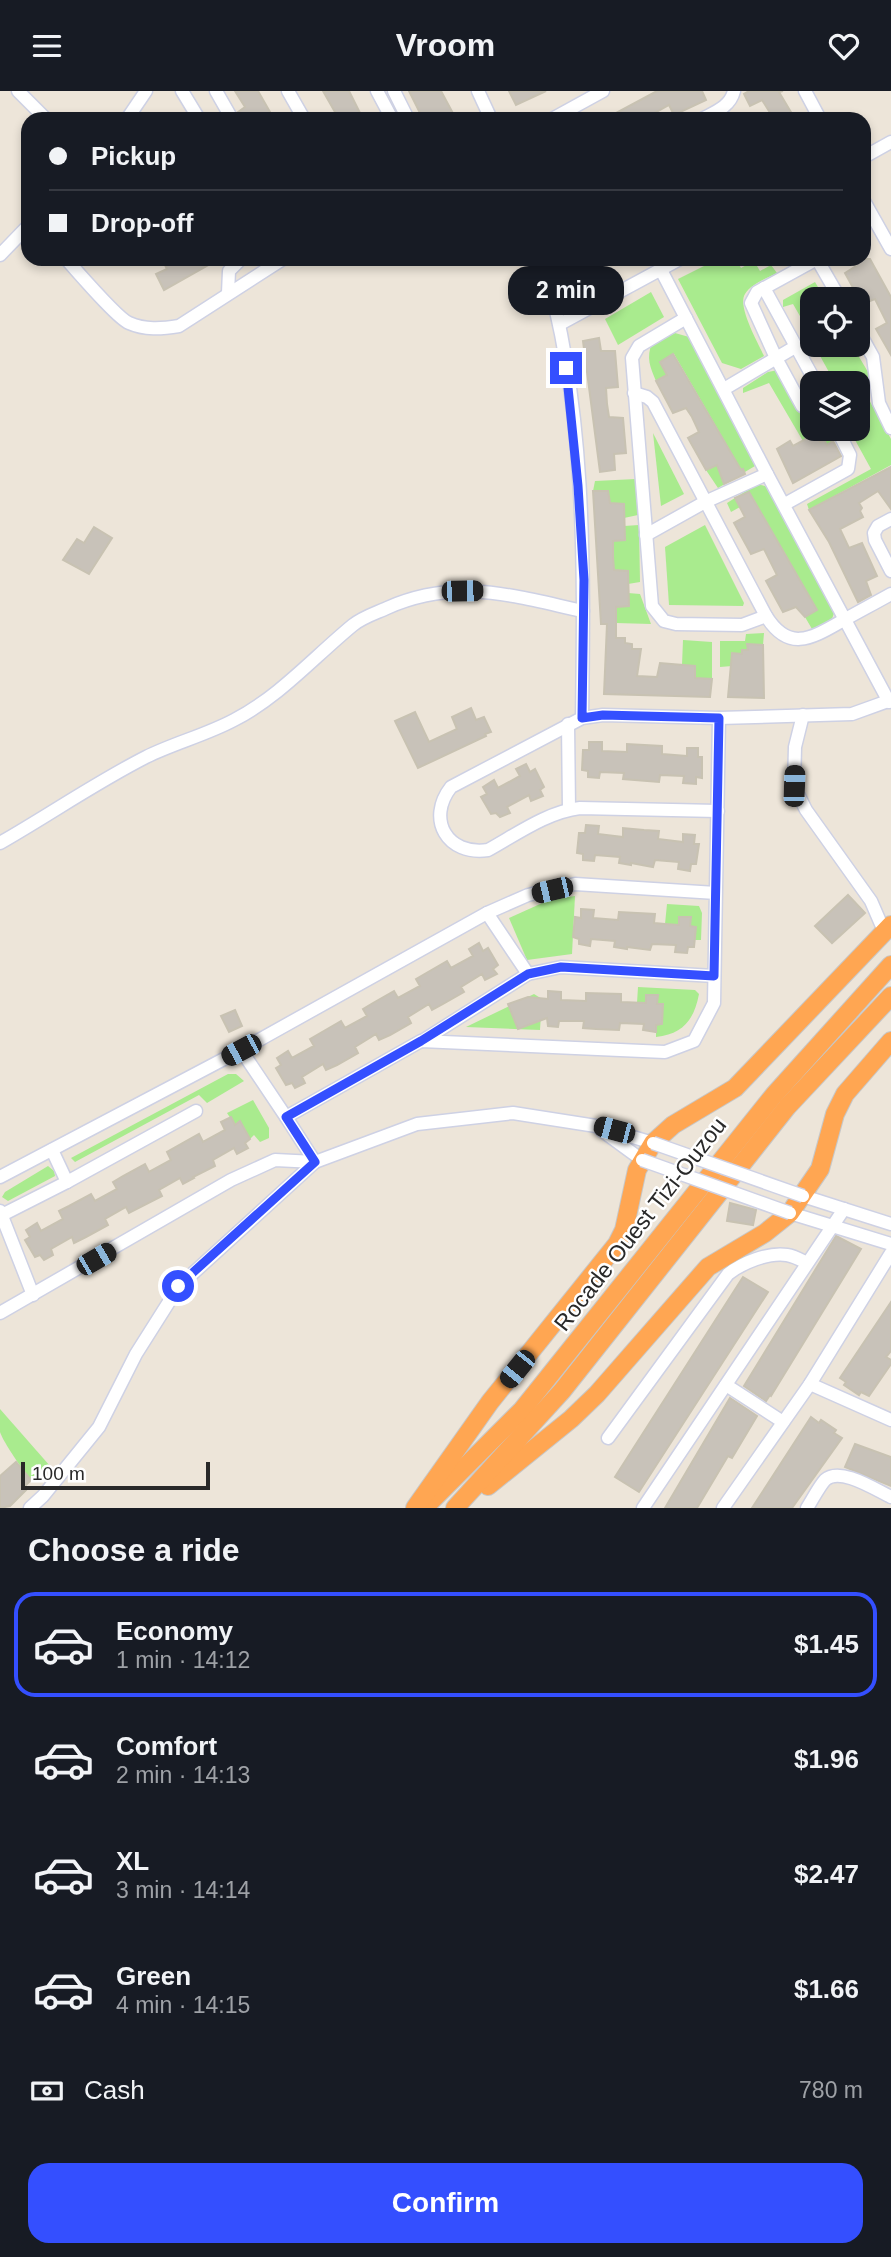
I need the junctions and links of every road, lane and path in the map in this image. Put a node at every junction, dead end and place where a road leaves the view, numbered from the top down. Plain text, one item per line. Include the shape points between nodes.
1 (19, 91) edge
2 (146, 91) edge
3 (182, 91) edge
4 (216, 91) edge
5 (288, 91) edge
6 (377, 91) edge
7 (394, 91) edge
8 (478, 91) edge
9 (603, 91) edge
10 (734, 91) edge
11 (806, 91) edge
12 (39, 112) edge
13 (132, 112) edge
14 (195, 112) edge
15 (228, 112) edge
16 (300, 112) edge
17 (388, 112) edge
18 (404, 112) edge
19 (488, 112) edge
20 (566, 112) edge
21 (714, 112) edge
22 (817, 112) edge
23 (891, 142) edge
24 (871, 153) edge
25 (871, 214) edge
26 (878, 226) junction
27 (871, 230) edge
28 (21, 233) edge
29 (891, 249) edge
30 (0, 255) edge
31 (73, 266) edge
32 (234, 266) edge
33 (272, 266) edge
34 (544, 266) edge
35 (668, 266) edge
36 (804, 266) edge
37 (821, 266) edge
38 (661, 270) junction
39 (833, 287) edge
40 (764, 288) junction
41 (228, 293) junction
42 (686, 318) junction
43 (560, 324) junction
44 (795, 347) junction
45 (870, 352) edge
46 (776, 358) junction
47 (809, 371) edge
48 (724, 389) junction
49 (634, 393) junction
50 (800, 402) edge
51 (891, 428) edge
52 (843, 441) edge
53 (767, 474) junction
54 (705, 502) junction
55 (785, 505) junction
56 (891, 519) edge
57 (646, 535) junction
58 (891, 571) edge
59 (891, 594) edge
60 (583, 611) junction
61 (766, 616) junction
62 (846, 619) junction
63 (890, 701) edge
64 (803, 715) junction
65 (582, 718) junction
66 (719, 718) junction
67 (568, 724) junction
68 (569, 809) junction
69 (718, 811) junction
70 (0, 843) edge
71 (716, 893) junction
72 (487, 913) junction
73 (888, 928) edge
74 (891, 965) edge
75 (528, 974) junction
76 (714, 976) junction
77 (891, 996) edge
78 (421, 1041) junction
79 (891, 1041) edge
80 (241, 1050) junction
81 (196, 1111) dead end
82 (286, 1117) junction
83 (596, 1126) junction
84 (653, 1143) junction
85 (51, 1150) junction
86 (642, 1160) junction
87 (315, 1162) junction
88 (0, 1177) edge
89 (67, 1182) junction
90 (803, 1196) junction
91 (844, 1209) junction
92 (1, 1213) edge
93 (790, 1213) junction
94 (891, 1224) edge
95 (832, 1226) junction
96 (891, 1244) edge
97 (891, 1253) edge
98 (807, 1263) junction
99 (33, 1295) junction
100 (0, 1313) edge
101 (810, 1384) junction
102 (726, 1385) junction
103 (891, 1420) edge
104 (783, 1422) junction
105 (608, 1438) dead end
106 (891, 1497) edge
107 (30, 1508) edge
108 (415, 1508) edge
109 (424, 1508) edge
110 (455, 1508) edge
111 (461, 1508) edge
112 (643, 1508) edge
113 (723, 1508) edge
114 (807, 1508) edge

1 - 12 street
2 - 13 street
3 - 14 street
4 - 15 street
5 - 16 street
6 - 17 street
7 - 18 street
8 - 19 street
9 - 20 street
10 - 21 street via 729,103
11 - 22 street
23 - 24 street
25 - 26 street
26 - 27 street
26 - 29 street
28 - 30 street
31 - 41 street via 125,322 142,327 178,326
32 - 41 street via 229,271
33 - 41 street
34 - 43 street
35 - 38 street
36 - 40 street
37 - 39 street
38 - 42 street
38 - 43 street
40 - 44 street
40 - 46 street via 754,295 752,307
42 - 48 street
42 - 49 street via 635,351 631,365
43 - 60 street via 578,486
44 - 46 street
44 - 47 street
45 - 51 street via 879,403
46 - 48 street
46 - 50 street
48 - 53 street
49 - 54 street via 653,402
49 - 57 street
52 - 55 street via 850,455 848,469
53 - 54 street
53 - 55 street
54 - 57 street
54 - 61 street
55 - 62 street
56 - 58 street via 874,533
57 - 61 street via 652,606 664,621 742,625
59 - 62 street
60 - 65 street
60 - 70 street via 480,591 444,592 404,601 357,622 264,702 98,782
61 - 62 street via 782,635 798,640 814,637
62 - 63 street
63 - 64 street via 852,714
64 - 66 street
64 - 73 street via 795,747 794,786
65 - 66 street
65 - 67 street
66 - 69 street
67 - 68 street
67 - 68 street via 451,787 440,817 448,837 477,852
68 - 69 street
69 - 71 street
71 - 72 street via 575,884 528,895
71 - 76 street
72 - 75 street
72 - 80 street
73 - 84 highway via 735,1088 673,1125
74 - 109 highway, Rocade Ouest Tizi-Ouzou via 774,1095 529,1402
75 - 76 street via 561,967
75 - 78 street
76 - 78 street via 714,1003 694,1041 666,1052
77 - 110 highway, Rocade Ouest Tizi-Ouzou via 787,1107 562,1391
78 - 82 street
79 - 90 highway via 845,1094 820,1169
80 - 82 street
80 - 85 street
81 - 89 street
82 - 87 street
83 - 84 street
83 - 86 street
83 - 87 street via 513,1113 417,1124
84 - 86 highway
84 - 90 street, bridge
85 - 88 street
85 - 89 street
86 - 93 street, bridge
86 - 108 highway via 617,1244 490,1402
87 - 99 street via 275,1160 232,1179
87 - 107 street via 178,1286 99,1427
89 - 92 street
90 - 91 street
90 - 93 highway
91 - 94 street
91 - 95 street
92 - 99 street
93 - 95 street
93 - 111 highway via 708,1267 597,1394
95 - 96 street
95 - 98 street
97 - 101 street
98 - 102 street
98 - 105 street via 779,1254 728,1273
99 - 100 street
101 - 103 street
101 - 104 street
102 - 104 street
102 - 112 street
104 - 113 street
106 - 114 street via 837,1475 826,1480

